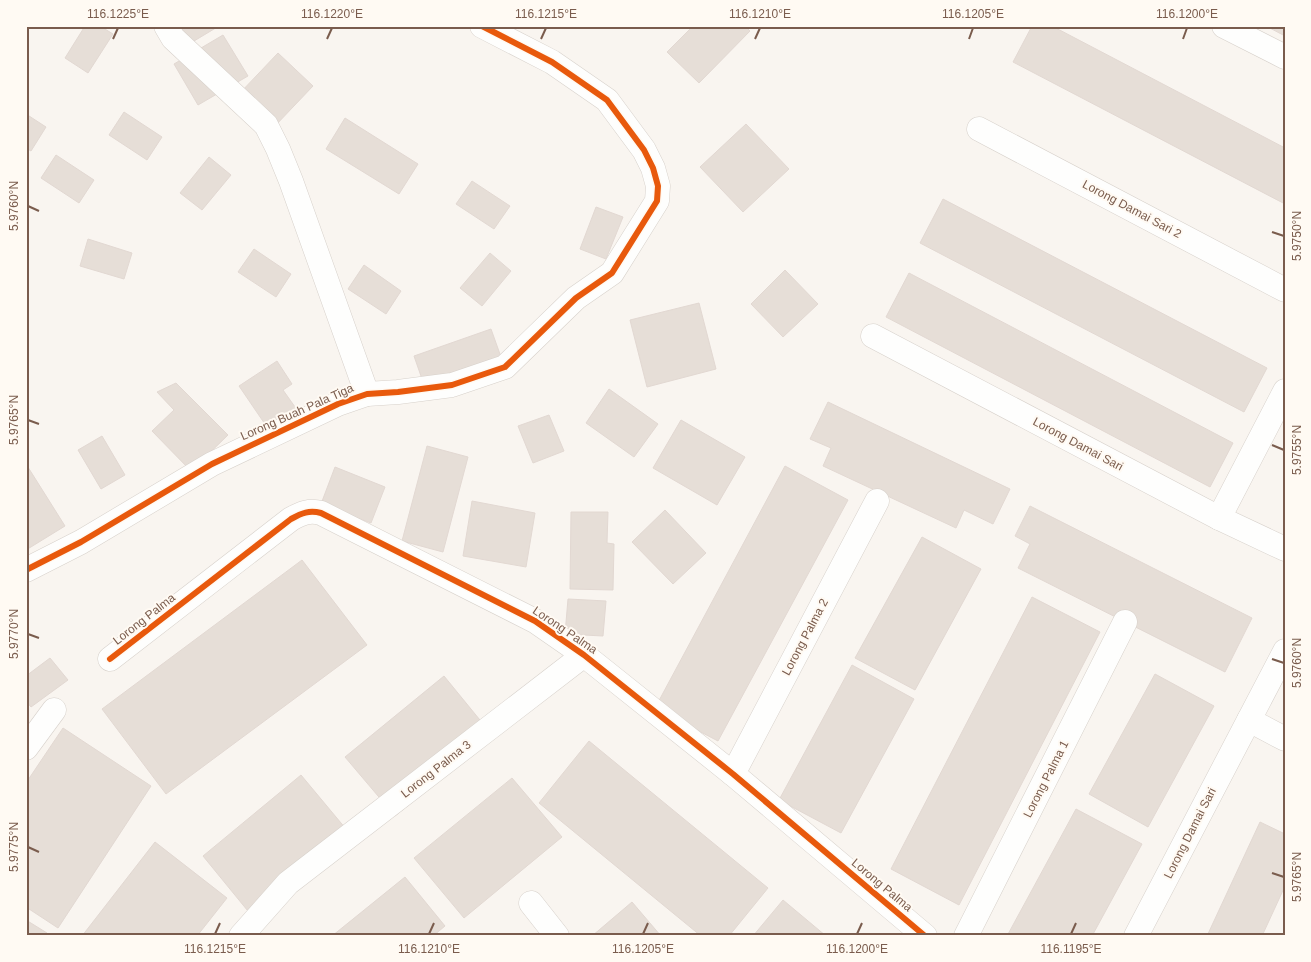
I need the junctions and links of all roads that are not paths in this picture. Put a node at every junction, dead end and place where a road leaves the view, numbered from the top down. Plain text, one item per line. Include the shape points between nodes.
1 (166, 26) edge
2 (482, 26) edge
3 (1224, 26) edge
4 (1285, 57) edge
5 (979, 129) dead end
6 (1285, 290) edge
7 (873, 336) dead end
8 (1285, 390) edge
9 (367, 394) junction
10 (877, 501) dead end
11 (1219, 518) junction
12 (1285, 549) edge
13 (26, 570) edge
14 (1125, 622) dead end
15 (1285, 651) edge
16 (584, 655) junction
17 (110, 659) dead end
18 (54, 710) dead end
19 (1249, 720) junction
20 (1285, 739) edge
21 (26, 748) edge
22 (734, 774) junction
23 (531, 902) dead end
24 (241, 936) edge
25 (557, 936) edge
26 (924, 936) edge
27 (966, 936) edge
28 (1136, 936) edge

1 - 9 street via 173,38 266,126 291,181
2 - 9 street, Lorong Buah Pala Tiga via 552,62 606,100 644,150 658,186 657,201 612,272 576,298 505,367 452,386
3 - 4 street
5 - 6 street, Lorong Damai Sari 2
7 - 11 street, Lorong Damai Sari
8 - 11 street
9 - 13 street, Lorong Buah Pala Tiga via 338,404 212,464 81,542
10 - 22 street, Lorong Palma 2
11 - 12 street, Lorong Damai Sari
14 - 27 street, Lorong Palma 1
15 - 19 street, Lorong Damai Sari
16 - 17 street, Lorong Palma via 535,621 311,510 291,519
16 - 22 street, Lorong Palma
16 - 24 street, Lorong Palma 3 via 288,883
18 - 21 street
19 - 20 street
19 - 28 street, Lorong Damai Sari
22 - 26 street, Lorong Palma
23 - 25 street

